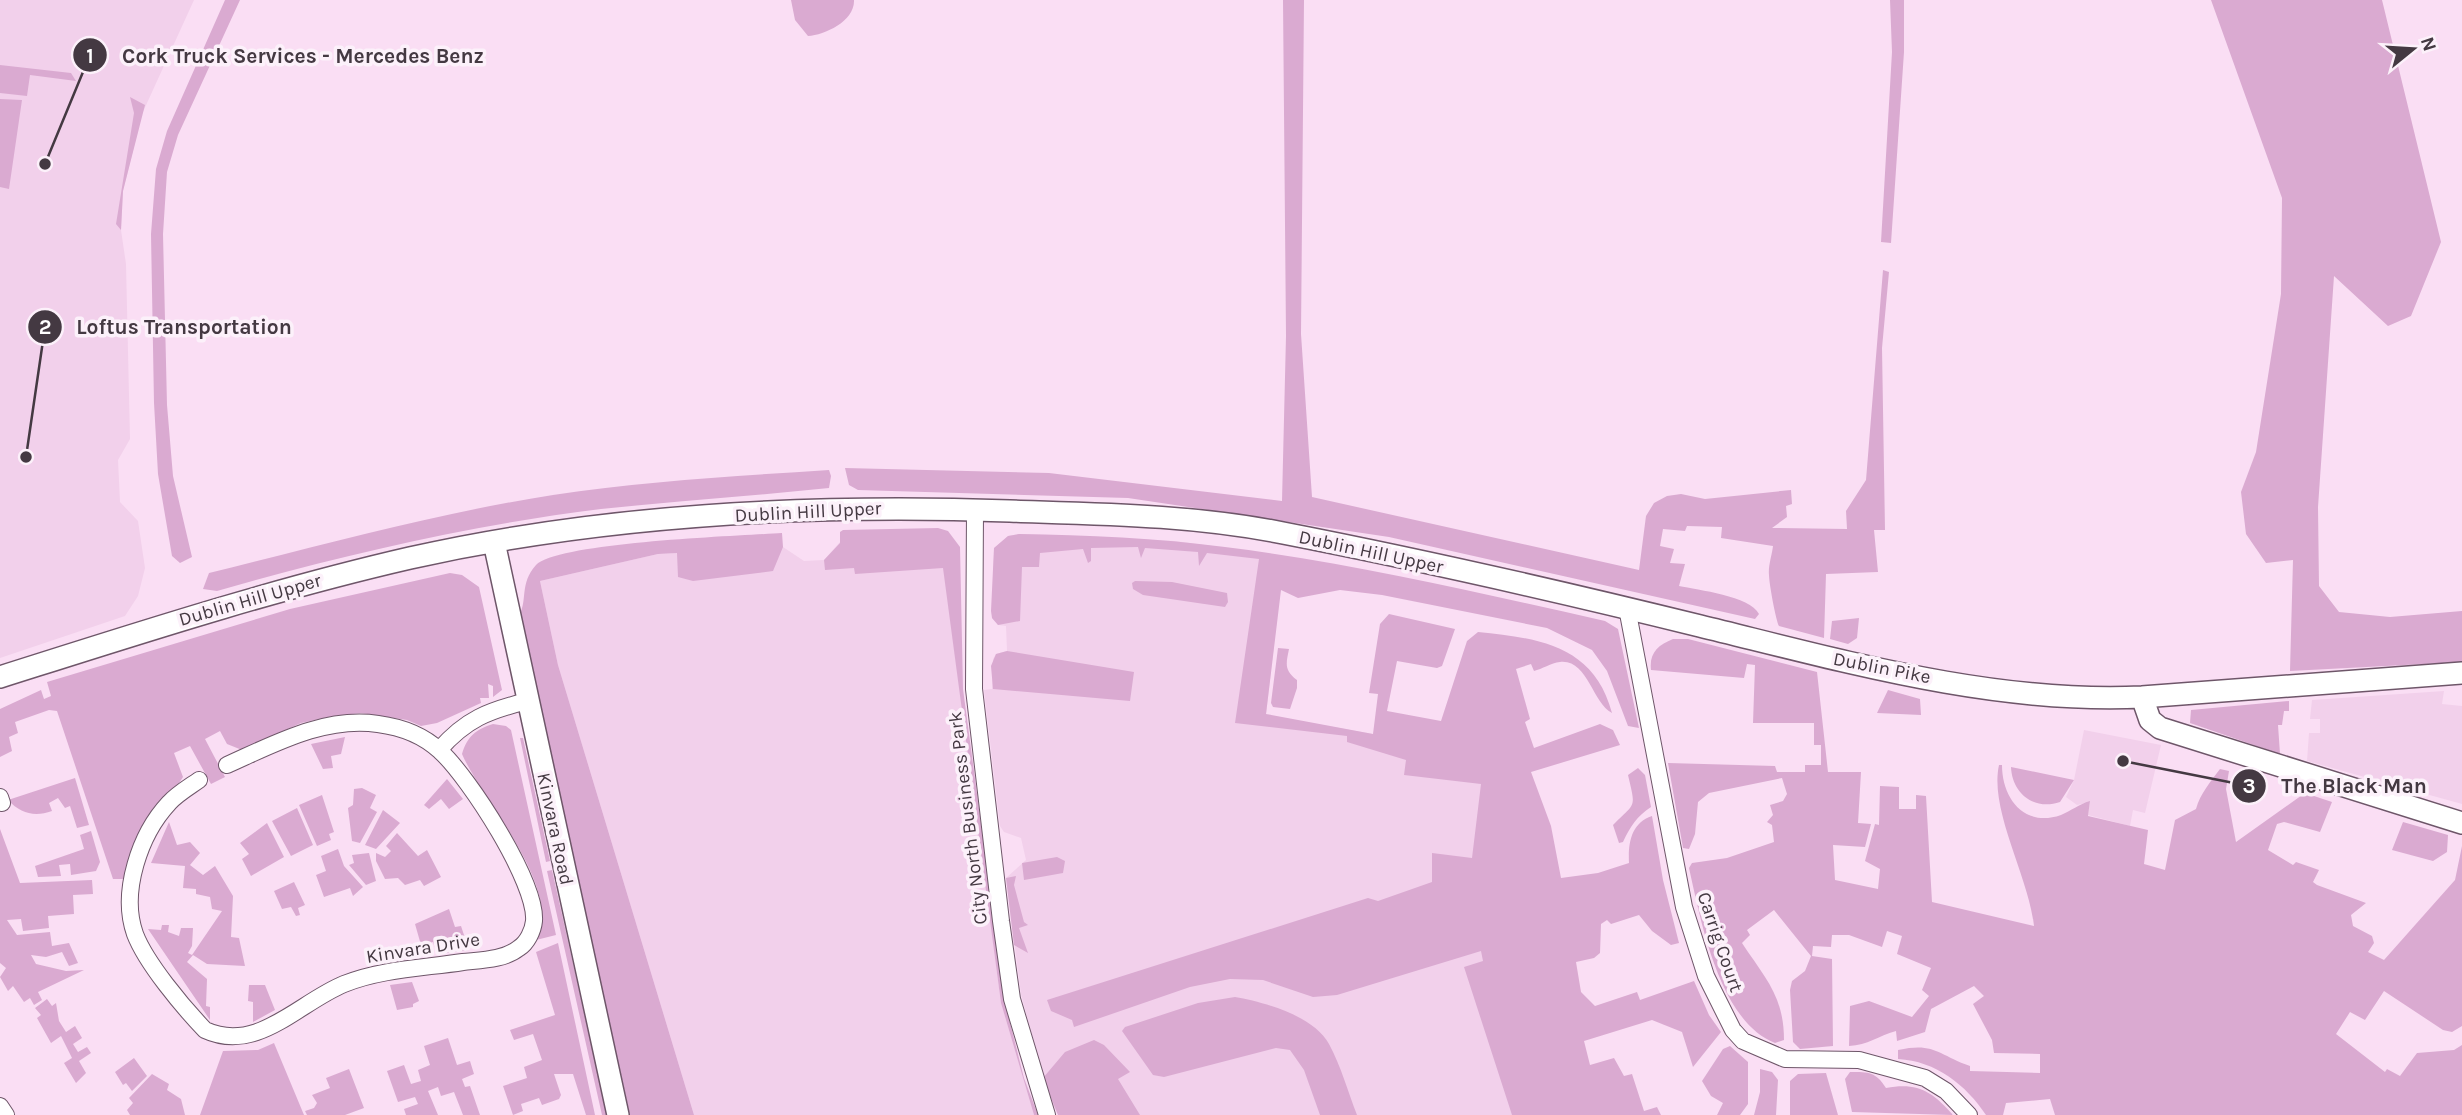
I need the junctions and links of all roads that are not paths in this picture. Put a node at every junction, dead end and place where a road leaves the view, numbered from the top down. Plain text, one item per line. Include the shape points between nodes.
1 (975, 510) junction
2 (494, 542) junction
3 (1626, 608) junction
4 (2462, 673) edge
5 (0, 677) edge
6 (2141, 696) junction
7 (527, 701) junction
8 (439, 750) junction
9 (227, 765) dead end
10 (199, 780) dead end
11 (2462, 823) edge
12 (0, 1106) edge
13 (6, 1115) edge
14 (618, 1115) edge
15 (1047, 1115) edge
16 (1969, 1115) edge

1 - 2 street, Dublin Hill Upper via 782,512 614,525
1 - 3 street, Dublin Hill Upper via 1192,519 1275,531
1 - 15 street, City North Business Park via 974,690 1001,921 1012,999
2 - 5 street, Dublin Hill Upper via 323,580
2 - 7 street, Kinvara Road
3 - 6 street, Dublin Pike via 1827,657 2015,694 2090,699
3 - 16 street, Carrig Court via 1684,907 1706,976 1733,1030 1750,1045 1785,1059 1858,1060 1912,1074 1946,1091
4 - 6 street, Dublin Pike
6 - 11 street via 2150,720 2160,728
7 - 8 street via 458,728
7 - 14 street, Kinvara Road
8 - 9 street, Kinvara Drive via 410,732 359,723 310,730
8 - 10 street, Kinvara Drive via 468,783 523,882 534,921 527,941 519,949 490,959 346,983 244,1038 205,1030 147,955 132,924 132,882 143,845 170,801
12 - 13 street

